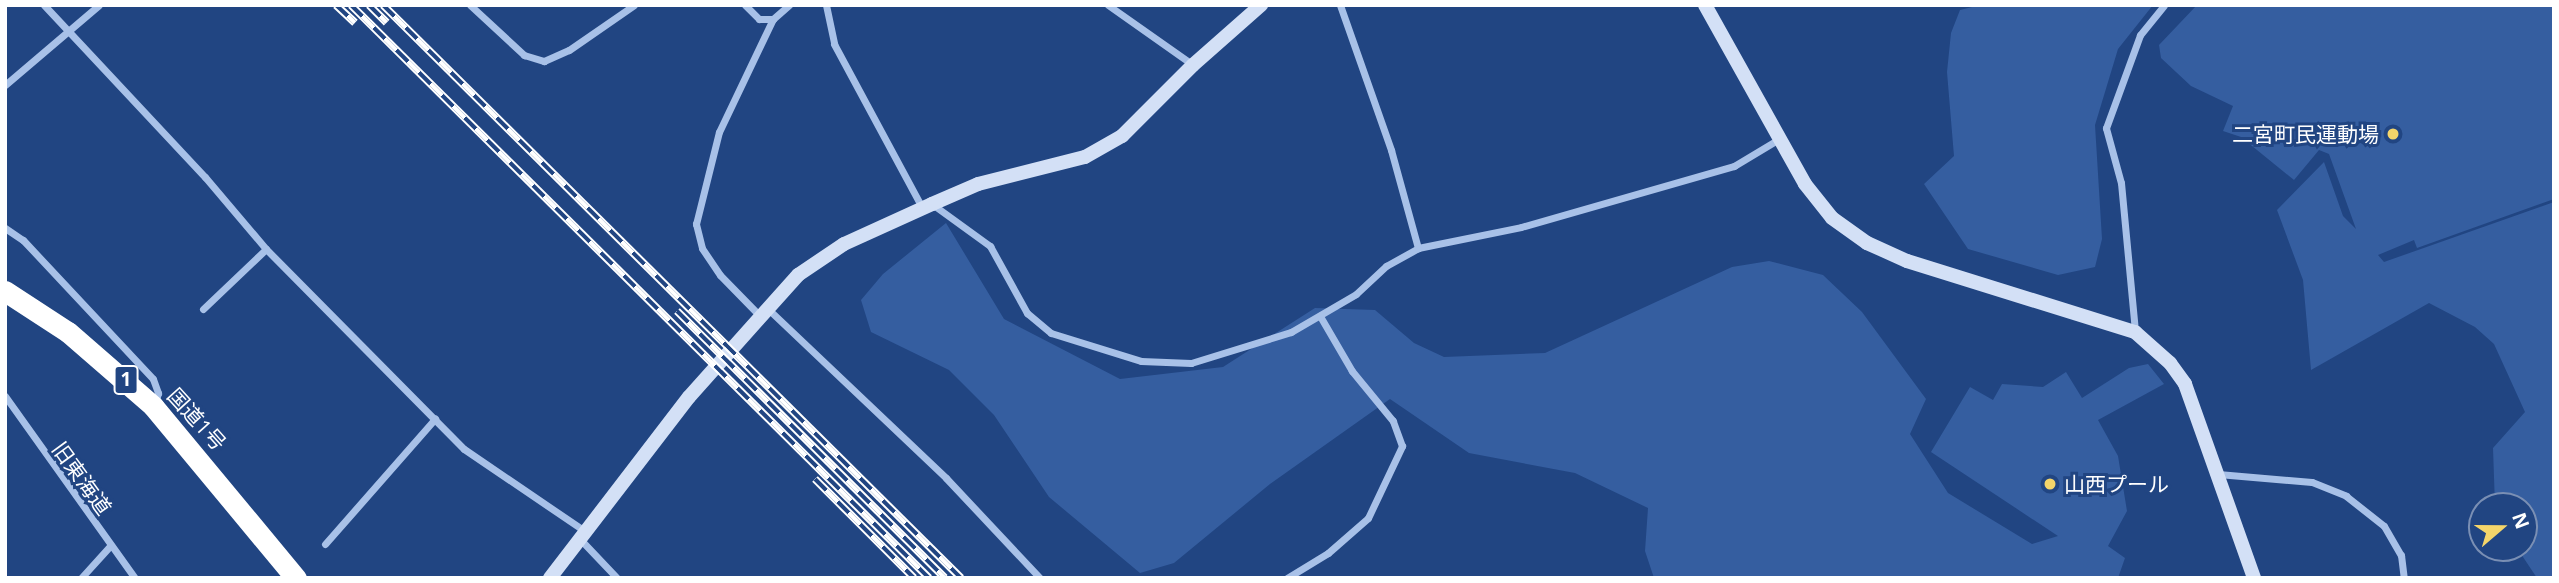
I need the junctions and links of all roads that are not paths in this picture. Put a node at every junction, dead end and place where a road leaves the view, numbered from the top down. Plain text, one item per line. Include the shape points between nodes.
1 (44, 5) edge
2 (99, 5) edge
3 (470, 5) edge
4 (634, 5) edge
5 (745, 5) edge
6 (789, 5) edge
7 (826, 5) edge
8 (1108, 5) edge
9 (1261, 5) edge
10 (1340, 5) edge
11 (1705, 5) edge
12 (2164, 5) edge
13 (773, 19) junction
14 (67, 30) junction
15 (1193, 65) junction
16 (5, 85) edge
17 (1779, 139) junction
18 (927, 206) junction
19 (5, 228) edge
20 (1418, 248) junction
21 (266, 249) junction
22 (5, 291) edge
23 (203, 309) dead end
24 (760, 316) junction
25 (1320, 316) junction
26 (2135, 332) junction
27 (6, 398) edge
28 (153, 406) junction
29 (435, 419) junction
30 (2217, 474) junction
31 (580, 534) junction
32 (325, 544) dead end
33 (110, 546) junction
34 (81, 578) edge
35 (135, 578) edge
36 (296, 578) edge
37 (550, 578) edge
38 (617, 578) edge
39 (1040, 578) edge
40 (1287, 578) edge
41 (2254, 578) edge
42 (2404, 578) edge

1 - 14 street
2 - 14 street
3 - 4 street via 524,55 544,61 569,50
5 - 13 street via 759,19
6 - 13 street
7 - 18 street via 834,44
8 - 15 street
9 - 15 street
10 - 20 street via 1391,150
11 - 17 street
12 - 26 street via 2140,35 2106,128 2121,183
13 - 24 street via 719,132 696,224 702,248 720,275
14 - 16 street
14 - 21 street
15 - 18 street via 1122,136 1084,157 978,184
17 - 20 street via 1734,166 1521,227
17 - 26 street via 1832,218 1867,243 1908,261
18 - 24 street via 844,244 798,275
18 - 25 street via 990,246 1027,313 1051,333 1141,361 1191,363 1291,332
19 - 28 street via 23,240 153,379 158,393
20 - 25 street via 1386,265 1356,294
21 - 23 street
21 - 29 street
22 - 28 highway, 国道1号 / 1 via 78,340
24 - 31 street
24 - 39 street via 946,478
25 - 40 street via 1352,371 1393,421 1402,446 1368,518 1328,553
26 - 30 street via 2170,363 2185,384
27 - 33 street, 旧東海道
28 - 36 highway, 国道1号 / 1
29 - 31 street via 464,449
29 - 32 street
30 - 41 street
30 - 42 street via 2312,482 2346,496 2385,526 2401,555
31 - 37 street
31 - 38 street
33 - 34 street
33 - 35 street, 旧東海道

